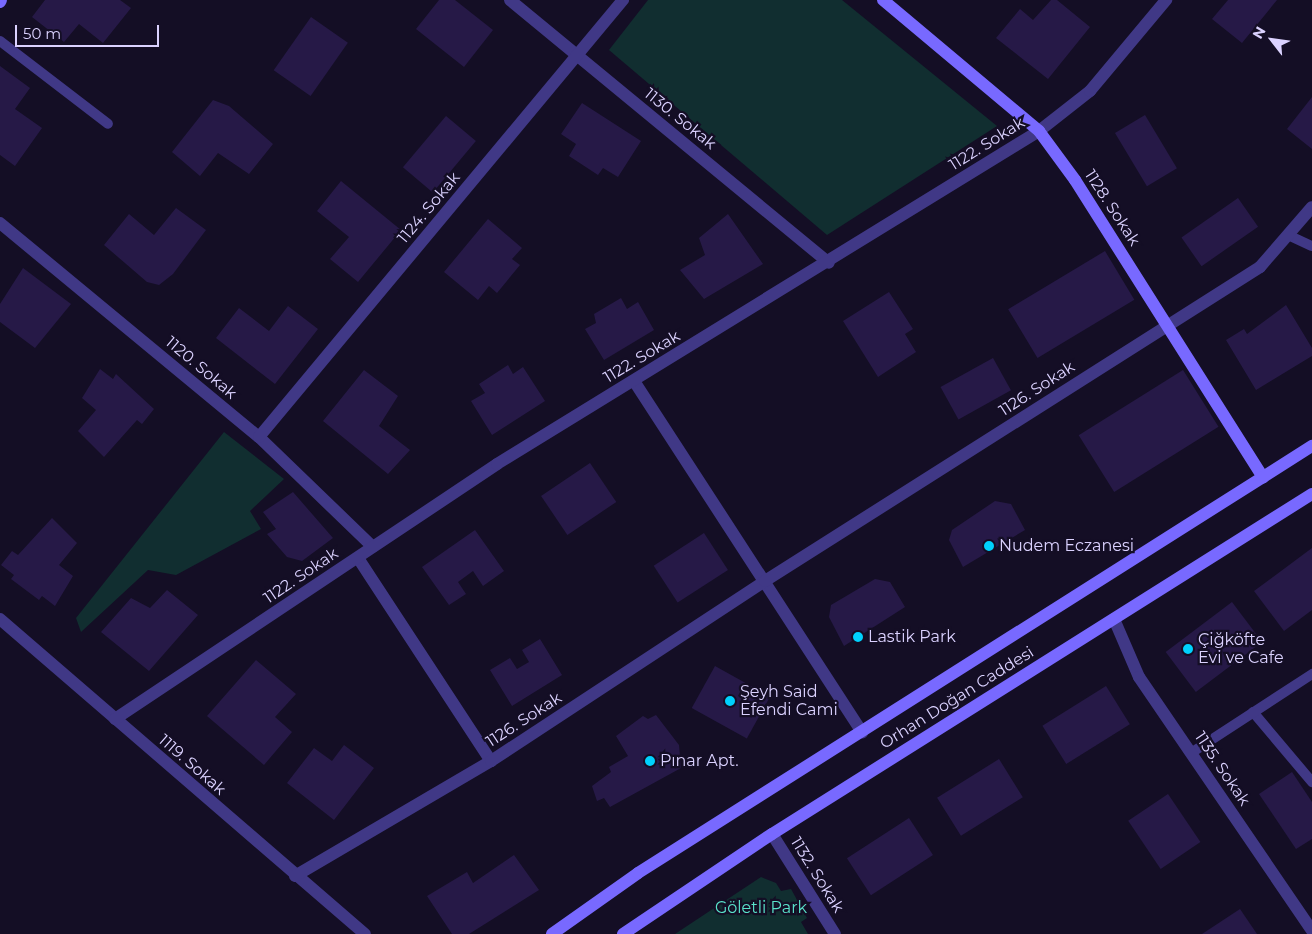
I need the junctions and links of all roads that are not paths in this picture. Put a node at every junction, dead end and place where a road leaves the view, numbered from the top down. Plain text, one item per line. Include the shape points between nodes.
1 (510, 0) edge
2 (623, 0) edge
3 (883, 0) edge
4 (1166, 0) edge
5 (0, 41) edge
6 (578, 56) junction
7 (108, 124) dead end
8 (1039, 131) junction
9 (1312, 207) edge
10 (0, 223) edge
11 (1288, 235) junction
12 (1312, 246) edge
13 (829, 263) junction
14 (1168, 324) junction
15 (634, 381) junction
16 (259, 437) junction
17 (1312, 446) edge
18 (1263, 477) junction
19 (1312, 494) edge
20 (373, 547) junction
21 (358, 558) junction
22 (765, 581) junction
23 (0, 619) edge
24 (1114, 619) junction
25 (1312, 674) edge
26 (1253, 712) junction
27 (115, 719) junction
28 (862, 732) junction
29 (1191, 753) junction
30 (491, 761) junction
31 (1312, 782) edge
32 (772, 834) junction
33 (295, 876) junction
34 (1312, 931) edge
35 (365, 934) edge
36 (552, 934) edge
37 (623, 934) edge
38 (835, 934) edge

1 - 6 street, 1130. Sokak
2 - 6 street, 1124. Sokak
3 - 8 main road, 1128. Sokak
4 - 8 street, 1122. Sokak via 1090,91
5 - 7 lane
6 - 13 street, 1130. Sokak
6 - 16 street, 1124. Sokak
8 - 13 street, 1122. Sokak
8 - 14 main road, 1128. Sokak
9 - 11 street, 1126. Sokak
10 - 16 street, 1120. Sokak
11 - 12 lane
11 - 14 street, 1126. Sokak via 1260,267
13 - 15 street, 1122. Sokak
14 - 18 main road, 1128. Sokak
14 - 22 street, 1126. Sokak
15 - 20 street, 1122. Sokak via 497,464
15 - 22 street
16 - 20 street, 1120. Sokak
17 - 18 main road
18 - 28 main road
19 - 24 main road, Orhan Doğan Caddesi
20 - 21 street, 1122. Sokak
21 - 27 street, 1122. Sokak
21 - 30 street
22 - 28 street
22 - 30 street, 1126. Sokak
23 - 27 street, 1119. Sokak
24 - 29 street, 1135. Sokak via 1139,676
24 - 32 main road, Orhan Doğan Caddesi
25 - 26 lane
26 - 29 lane
26 - 31 lane
27 - 33 street, 1119. Sokak
28 - 36 main road via 638,873
29 - 34 street, 1135. Sokak
30 - 33 street, 1126. Sokak
32 - 37 main road, Orhan Doğan Caddesi
32 - 38 street, 1132. Sokak
33 - 35 street, 1119. Sokak

